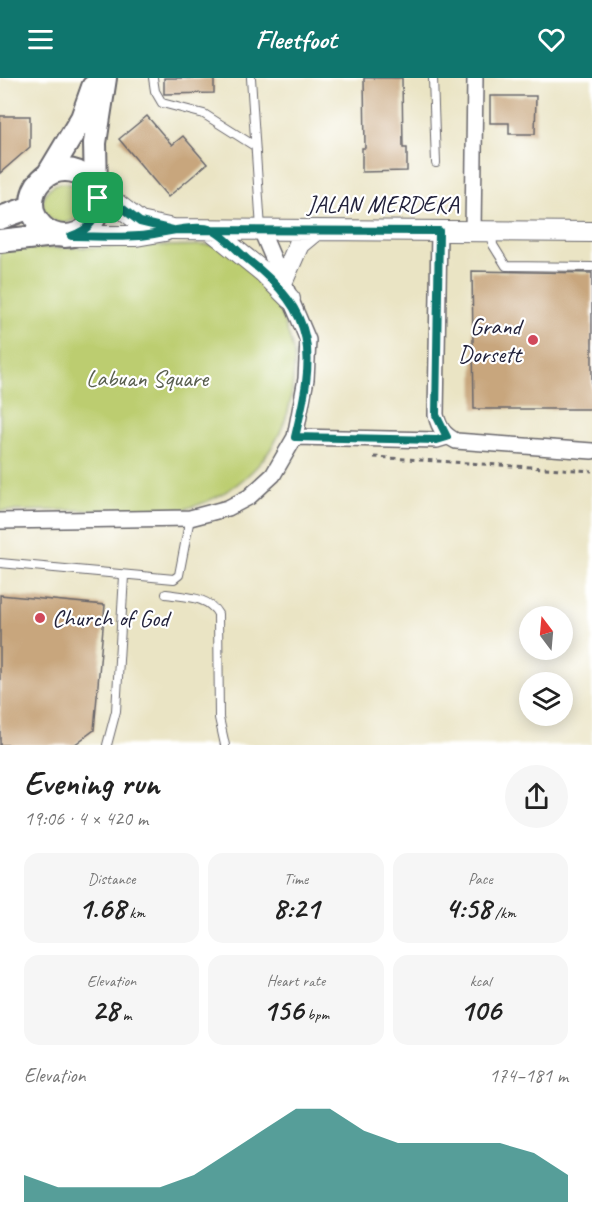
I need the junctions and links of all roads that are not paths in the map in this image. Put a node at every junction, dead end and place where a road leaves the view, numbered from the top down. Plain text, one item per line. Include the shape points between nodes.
1 (94, 78) edge
2 (105, 78) edge
3 (153, 78) edge
4 (250, 78) edge
5 (433, 78) edge
6 (475, 78) edge
7 (253, 145) junction
8 (436, 163) dead end
9 (49, 173) junction
10 (96, 188) junction
11 (32, 207) junction
12 (0, 218) edge
13 (173, 230) junction
14 (212, 230) junction
15 (261, 230) junction
16 (316, 230) junction
17 (439, 231) junction
18 (473, 231) junction
19 (492, 231) junction
20 (592, 232) edge
21 (63, 236) junction
22 (0, 241) edge
23 (592, 267) edge
24 (286, 291) junction
25 (295, 437) junction
26 (447, 437) junction
27 (592, 451) edge
28 (190, 518) junction
29 (0, 521) edge
30 (0, 563) edge
31 (124, 576) junction
32 (166, 594) dead end
33 (107, 745) edge
34 (225, 745) edge

1 - 9 main road via 82,118
2 - 10 main road via 94,144
3 - 7 lane via 154,91 162,103 204,114
4 - 7 lane
5 - 8 lane
6 - 18 street
7 - 15 lane
9 - 10 main road via 80,173
9 - 11 main road via 35,188
10 - 13 street, JALAN MERDEKA via 140,222
10 - 21 main road via 99,208 95,219 89,227
11 - 12 main road
11 - 21 main road via 39,225
13 - 14 street, JALAN MERDEKA
13 - 21 street, JALAN MERDEKA via 143,236
14 - 15 street, JALAN MERDEKA
14 - 24 street
15 - 16 street, JALAN MERDEKA
15 - 24 street
16 - 17 street, JALAN MERDEKA
16 - 24 street via 299,244
17 - 18 street, JALAN MERDEKA
17 - 26 street via 436,415
18 - 19 street, JALAN MERDEKA
19 - 20 street, JALAN MERDEKA
19 - 23 lane via 493,244 506,266
21 - 22 main road, JALAN MERDEKA
24 - 25 street via 308,340
25 - 26 street
25 - 28 street via 273,475 249,496 210,514
26 - 27 street via 456,441
28 - 29 street
28 - 31 lane via 179,575 167,580
30 - 31 lane
31 - 33 lane via 116,711
32 - 34 lane via 206,601 218,614 219,718

